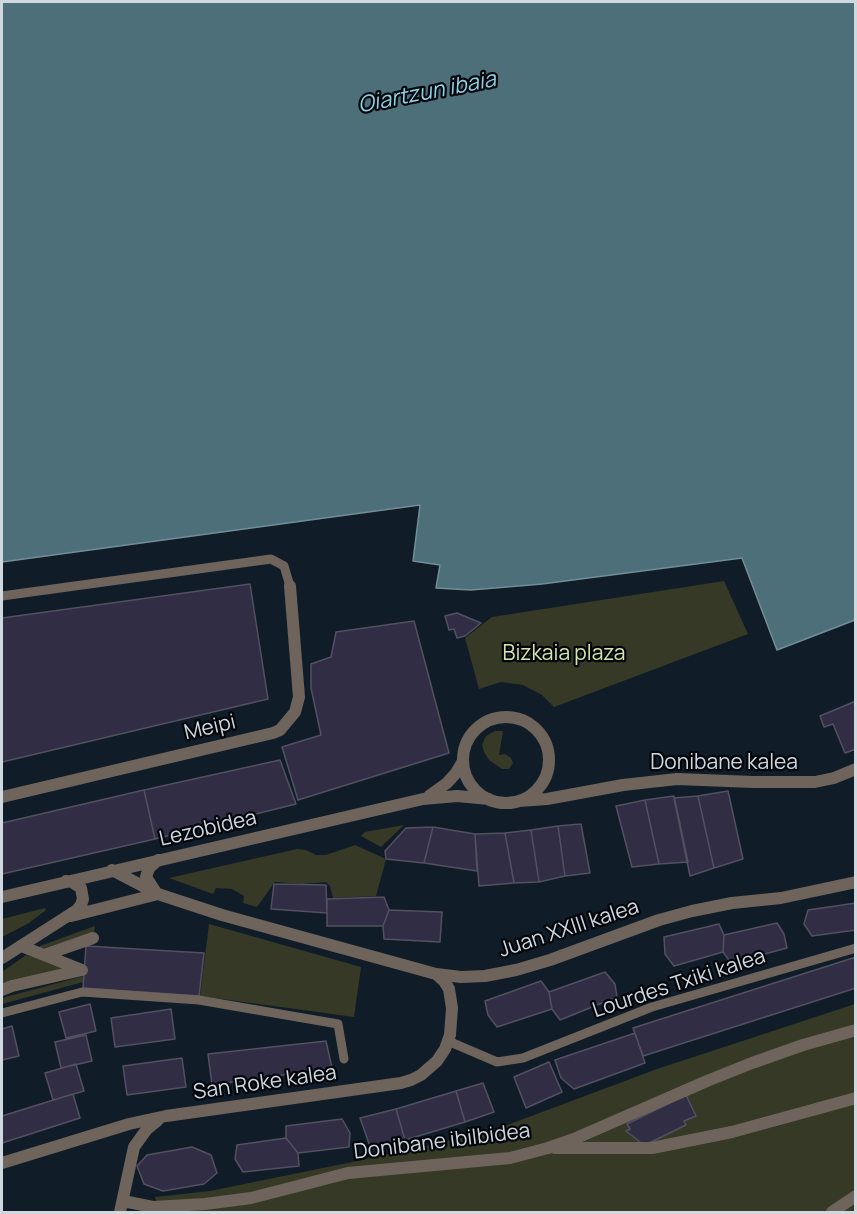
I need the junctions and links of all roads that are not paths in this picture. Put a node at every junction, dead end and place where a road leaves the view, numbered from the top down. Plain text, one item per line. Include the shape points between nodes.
1 (290, 586) joint
2 (2, 596) edge
3 (463, 761) junction
4 (855, 769) edge
5 (2, 797) edge
6 (423, 799) junction
7 (489, 799) junction
8 (519, 801) junction
9 (158, 860) junction
10 (112, 870) junction
11 (66, 881) junction
12 (855, 882) edge
13 (158, 894) junction
14 (2, 897) edge
15 (64, 918) junction
16 (93, 938) dead end
17 (21, 946) junction
18 (855, 948) edge
19 (44, 955) junction
20 (2, 958) edge
21 (436, 974) junction
22 (2, 990) edge
23 (2, 1013) edge
24 (855, 1030) edge
25 (448, 1041) junction
26 (344, 1059) dead end
27 (855, 1098) edge
28 (166, 1116) junction
29 (548, 1148) junction
30 (2, 1163) edge
31 (855, 1196) edge
32 (122, 1207) edge
33 (832, 1212) edge

1 - 2 lane via 284,566 271,559
1 - 5 street, Meipi via 299,697 295,712 280,730
3 - 6 street, Lezobidea via 447,783
3 - 7 street via 471,784
3 - 8 street via 472,733 489,720 510,716 531,724 545,740 549,764 540,787
4 - 8 street, Donibane kalea via 815,782 677,779
6 - 7 street, Lezobidea
6 - 9 street, Lezobidea
7 - 8 street
9 - 10 street, Lezobidea
9 - 13 street via 146,877
10 - 11 street, Lezobidea
10 - 13 street, Juan XXIII kalea
11 - 14 street, Lezobidea
11 - 15 street via 81,888 83,899 77,910
12 - 21 street, Juan XXIII kalea via 692,911 516,970 484,976
13 - 15 street
13 - 21 street, Juan XXIII kalea
15 - 17 street
16 - 19 street
17 - 19 street
17 - 20 street
18 - 25 lane, Lourdes Txiki kalea via 652,1007 523,1058 497,1062
19 - 22 street via 81,970
21 - 25 street, San Roke kalea via 449,989 452,1021
23 - 26 lane via 82,992 199,1000 338,1024
24 - 29 street, Donibane ibilbidea via 707,1081
25 - 28 street, San Roke kalea via 430,1069 401,1083
27 - 29 street via 652,1148
28 - 30 street, San Roke kalea
28 - 32 street via 138,1139
29 - 32 street, Donibane ibilbidea via 510,1158 348,1173 251,1198
31 - 33 street

